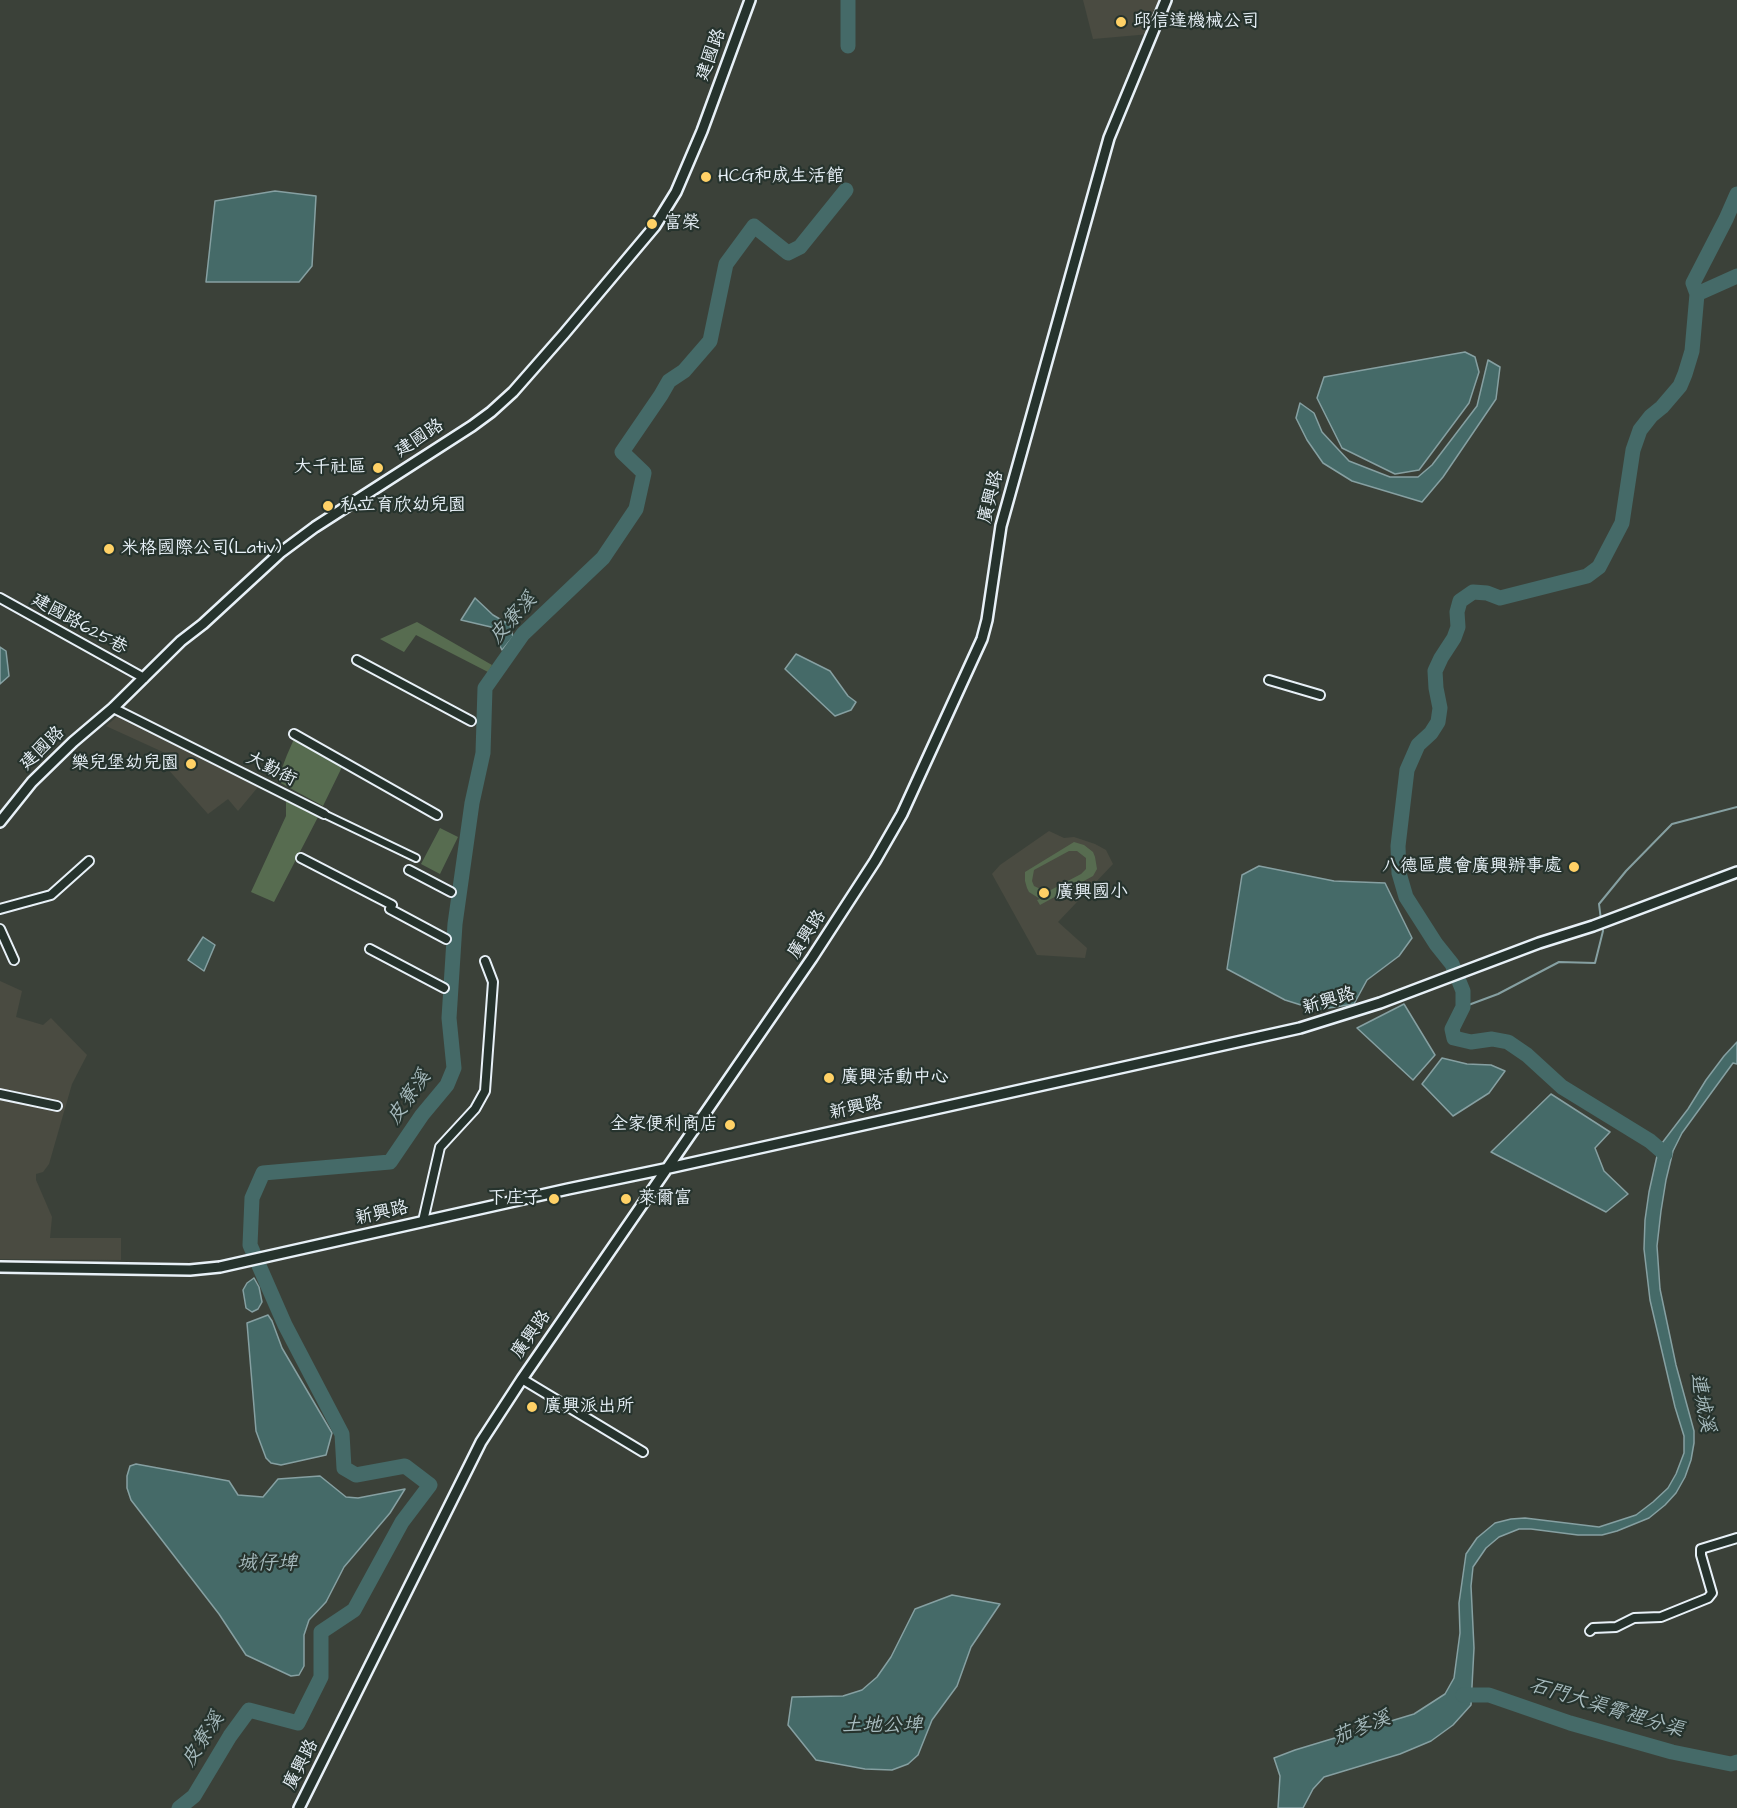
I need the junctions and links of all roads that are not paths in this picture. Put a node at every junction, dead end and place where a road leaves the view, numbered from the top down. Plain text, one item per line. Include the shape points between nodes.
1 (750, 0) edge
2 (1166, 0) edge
3 (0, 598) edge
4 (357, 660) dead end
5 (144, 678) junction
6 (1269, 680) dead end
7 (1320, 695) dead end
8 (113, 708) junction
9 (471, 721) dead end
10 (294, 734) dead end
11 (324, 813) joint
12 (437, 815) dead end
13 (0, 822) edge
14 (301, 858) dead end
15 (416, 858) dead end
16 (89, 861) dead end
17 (409, 870) dead end
18 (1737, 872) edge
19 (451, 892) dead end
20 (0, 909) edge
21 (0, 929) edge
22 (446, 939) dead end
23 (370, 949) dead end
24 (14, 960) dead end
25 (484, 961) dead end
26 (444, 988) dead end
27 (0, 1094) edge
28 (57, 1106) dead end
29 (669, 1168) junction
30 (423, 1221) junction
31 (0, 1267) edge
32 (522, 1379) junction
33 (643, 1452) dead end
34 (1737, 1538) edge
35 (1590, 1631) dead end
36 (299, 1808) edge

1 - 5 street, 建國路 via 676,192 655,226 513,392 491,412 280,553
2 - 29 street, 廣興路 via 1109,138 1001,526 982,639 902,814 875,861
3 - 5 street, 建國路625巷
4 - 9 street
5 - 8 street, 建國路
6 - 7 street
8 - 11 street, 大勤街
8 - 13 street, 建國路 via 32,782
10 - 12 street
11 - 15 street, 大勤街
14 - 22 street
16 - 20 street via 51,895
17 - 19 street
18 - 29 street, 新興路 via 1349,1014 1300,1028
21 - 24 street
23 - 26 street
25 - 30 street via 493,982 485,1090 475,1109 440,1147
27 - 28 street
29 - 30 street, 新興路
29 - 32 street, 廣興路
30 - 31 street, 新興路 via 220,1267
32 - 33 street
32 - 36 street, 廣興路 via 481,1442
34 - 35 street via 1701,1549 1712,1593 1708,1598 1661,1617 1634,1618 1613,1628

